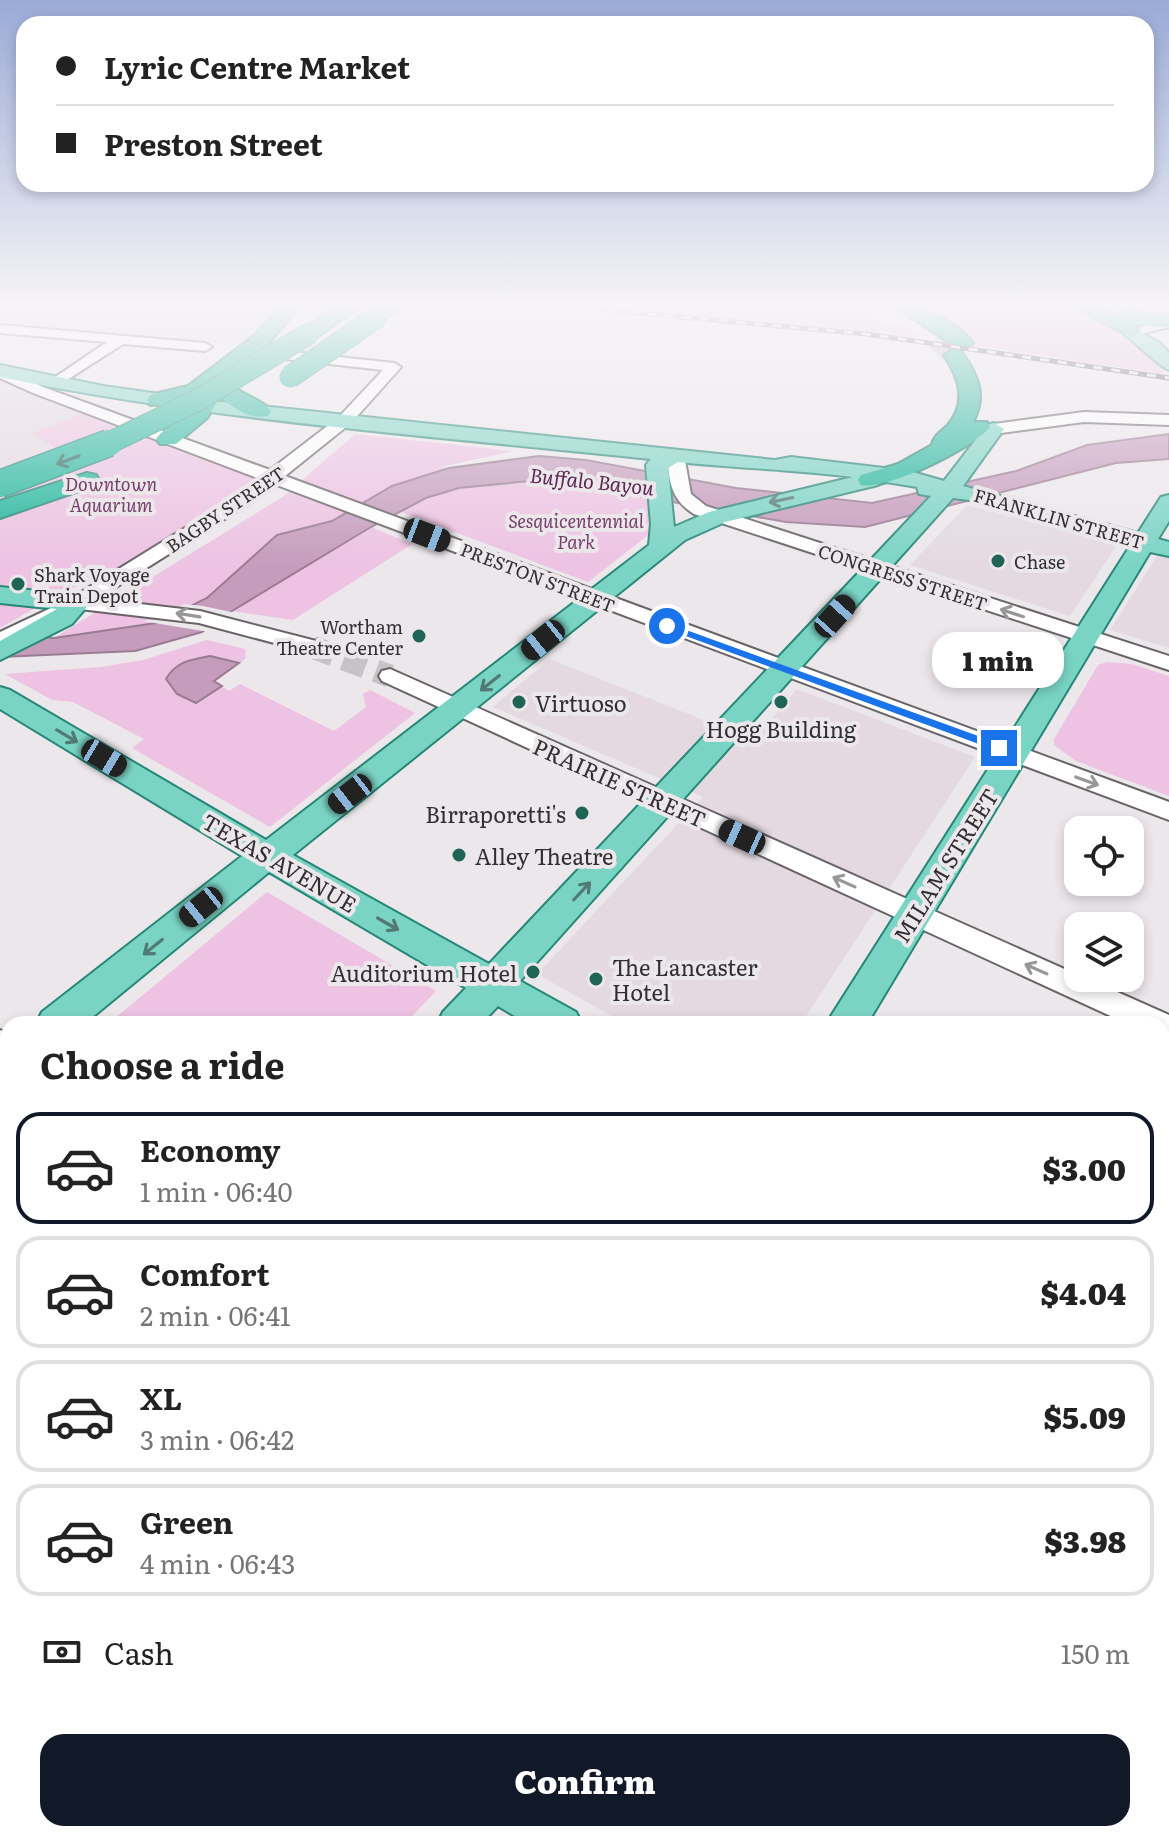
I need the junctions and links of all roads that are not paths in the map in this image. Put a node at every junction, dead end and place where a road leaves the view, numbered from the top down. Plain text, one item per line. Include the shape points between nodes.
1 (51, 395) edge
2 (127, 395) edge
3 (188, 395) edge
4 (208, 395) edge
5 (212, 395) edge
6 (231, 395) edge
7 (261, 395) edge
8 (368, 395) edge
9 (971, 395) edge
10 (988, 395) edge
11 (158, 400) junction
12 (203, 406) junction
13 (260, 411) junction
14 (345, 420) junction
15 (1169, 420) edge
16 (168, 439) junction
17 (970, 439) junction
18 (146, 455) dead end
19 (670, 462) junction
20 (775, 466) junction
21 (113, 470) dead end
22 (870, 475) junction
23 (275, 477) junction
24 (0, 484) edge
25 (948, 489) junction
26 (1169, 502) edge
27 (0, 510) edge
28 (717, 517) junction
29 (662, 535) junction
30 (1157, 546) edge
31 (877, 569) junction
32 (0, 595) edge
33 (594, 599) junction
34 (77, 603) junction
35 (1087, 637) junction
36 (0, 640) edge
37 (312, 647) tunnel mouth
38 (0, 652) edge
39 (1169, 663) edge
40 (787, 669) junction
41 (390, 676) tunnel mouth
42 (0, 696) edge
43 (459, 708) junction
44 (1014, 754) junction
45 (664, 802) junction
46 (1169, 811) edge
47 (270, 856) junction
48 (915, 914) junction
49 (494, 984) junction
50 (66, 1016) edge
51 (464, 1016) edge
52 (548, 1016) edge
53 (851, 1016) edge
54 (1140, 1016) edge

1 - 16 street, PRESTON STREET
2 - 11 main road, FRANKLIN STREET
3 - 11 highway
4 -> 24 highway, bridge via 93,451
5 - 12 highway
6 - 13 highway
7 - 18 highway, bridge
8 - 14 street, BAGBY STREET
9 - 17 highway via 966,416
10 - 17 highway via 985,417
11 - 12 main road, FRANKLIN STREET
12 - 13 main road, FRANKLIN STREET
12 - 16 highway
13 - 14 main road, FRANKLIN STREET
14 - 19 main road, FRANKLIN STREET
14 - 23 street, BAGBY STREET
15 - 17 street via 1084,417
16 - 23 street, PRESTON STREET
17 - 22 highway
17 - 25 main road
19 - 20 main road, FRANKLIN STREET
19 - 28 street, CONGRESS STREET via 682,498
19 - 29 main road
20 - 22 main road, FRANKLIN STREET via 791,463
20 - 22 main road, FRANKLIN STREET via 782,472
21 - 27 highway
22 - 25 main road, FRANKLIN STREET
22 -> 28 main road
23 - 33 street, PRESTON STREET
23 - 34 street, BAGBY STREET
25 - 30 main road, FRANKLIN STREET
25 - 31 main road
26 - 30 main road, MILAM STREET
28 - 29 main road
28 - 31 street, CONGRESS STREET
29 - 33 main road
30 - 35 main road, MILAM STREET
35 -> 31 street, CONGRESS STREET
31 - 40 main road
32 - 34 main road
33 - 40 street, PRESTON STREET
33 -> 43 main road
34 - 36 street, BAGBY STREET
37 -> 34 street via 184,615
34 - 38 main road, BAGBY STREET via 63,618
35 - 39 street, CONGRESS STREET
35 - 44 main road, MILAM STREET
40 - 44 street, PRESTON STREET
40 - 45 main road
41 - 43 street, PRAIRIE STREET
42 -> 47 main road, TEXAS AVENUE
43 - 45 street, PRAIRIE STREET
43 - 47 main road
44 -> 46 street, PRESTON STREET
44 - 48 main road, MILAM STREET
48 -> 45 street, PRAIRIE STREET
49 -> 45 main road
47 -> 49 main road, TEXAS AVENUE
47 -> 50 main road
48 - 53 main road, MILAM STREET
54 -> 48 street, PRAIRIE STREET
49 - 51 main road
49 - 52 main road, TEXAS AVENUE

